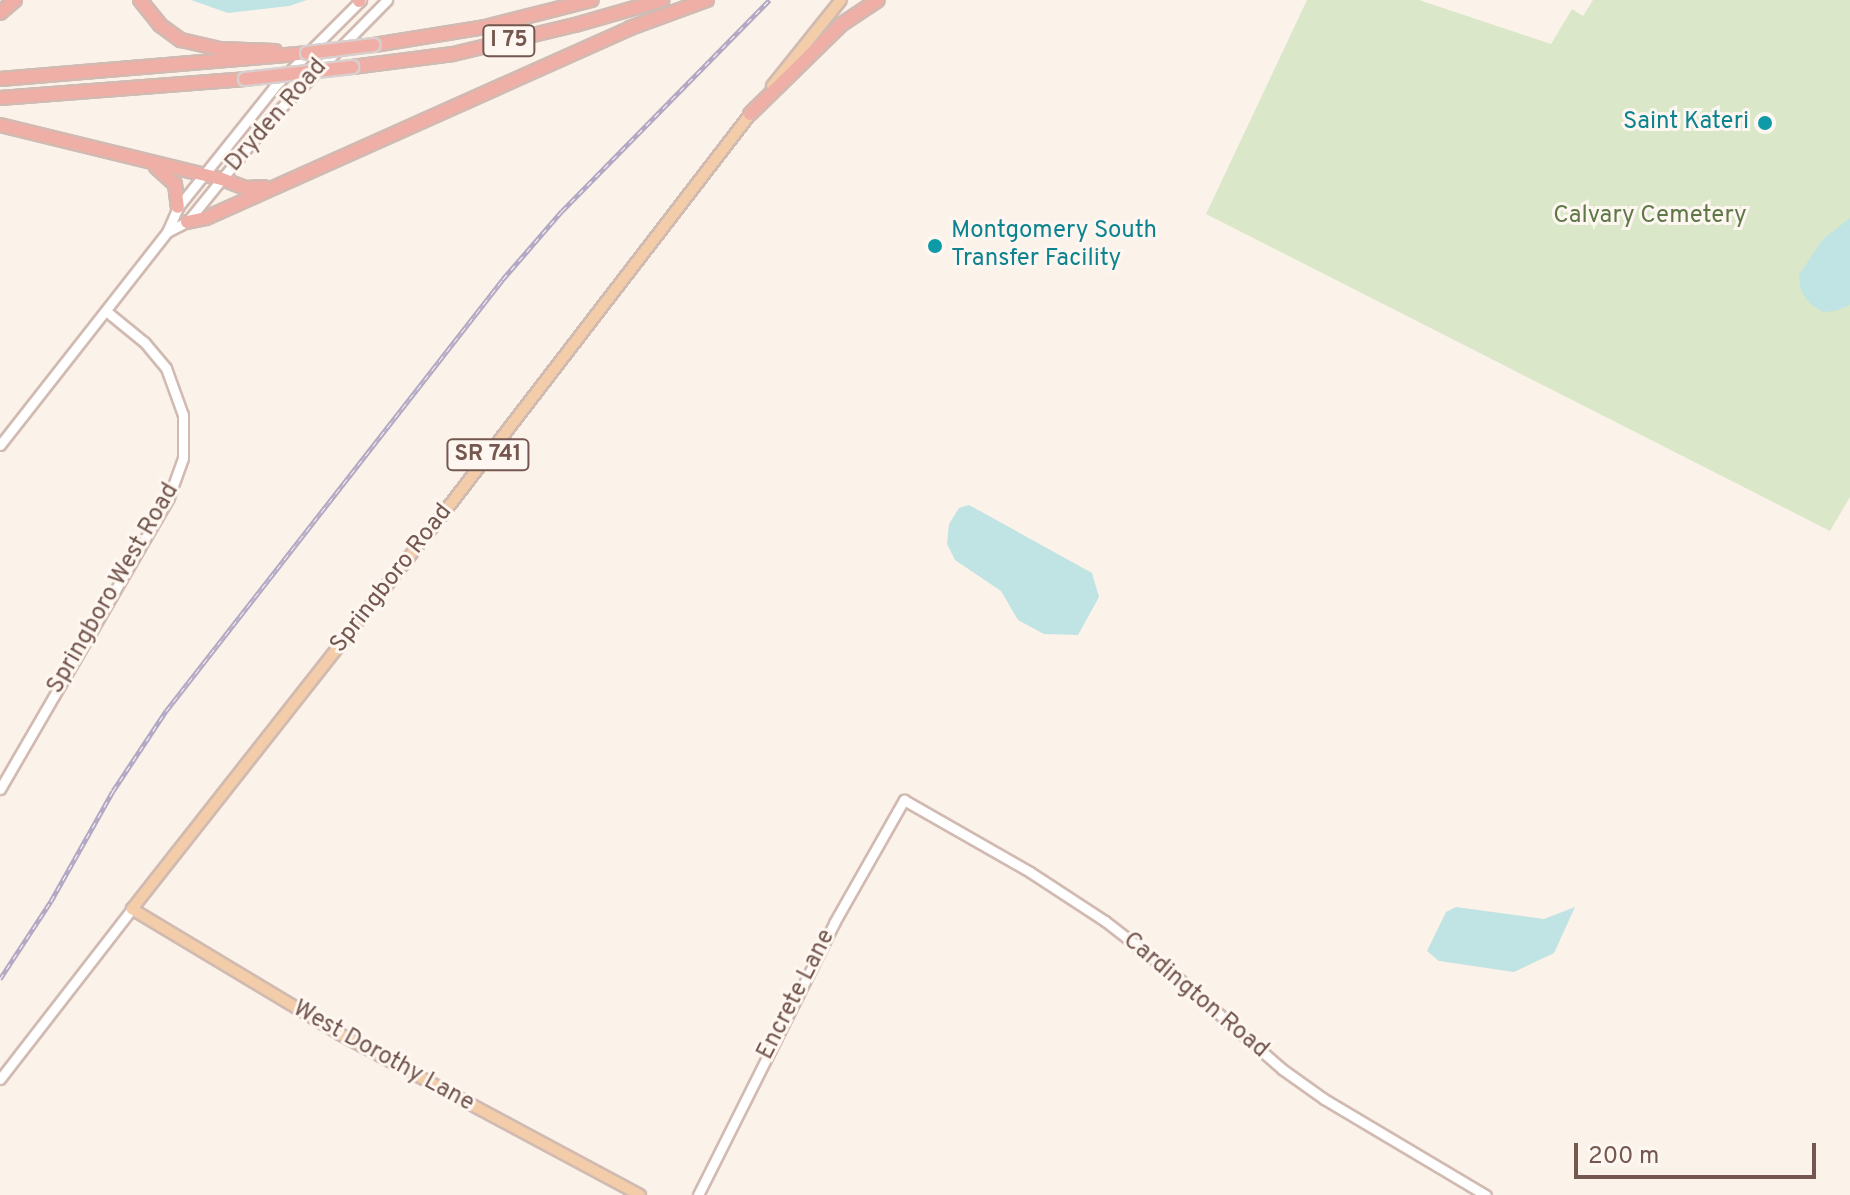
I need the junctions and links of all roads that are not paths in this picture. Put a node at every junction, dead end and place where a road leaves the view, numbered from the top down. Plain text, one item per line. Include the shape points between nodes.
1 (15, 0) edge
2 (140, 0) edge
3 (360, 0) edge
4 (387, 0) edge
5 (592, 0) edge
6 (662, 0) edge
7 (707, 0) edge
8 (841, 0) edge
9 (878, 0) edge
10 (0, 13) edge
11 (269, 54) junction
12 (0, 79) edge
13 (0, 98) edge
14 (750, 114) junction
15 (0, 125) edge
16 (143, 161) junction
17 (310, 171) junction
18 (203, 176) junction
19 (222, 179) junction
20 (178, 207) junction
21 (187, 222) junction
22 (167, 232) junction
23 (106, 311) junction
24 (0, 445) edge
25 (0, 789) edge
26 (904, 800) joint
27 (132, 909) junction
28 (0, 1079) edge
29 (640, 1195) edge
30 (698, 1195) edge
31 (1486, 1195) edge

1 - 10 highway
2 - 11 highway via 181,40
3 - 18 street, Dryden Road via 274,87
4 - 19 street, Dryden Road via 272,117
5 - 11 highway, I 75, bridge via 485,27 374,45
6 - 13 highway, I 75, bridge via 453,54 245,79
7 - 17 highway via 630,28
8 - 14 main road, Springboro Road / SR 741
9 - 14 highway via 842,24
11 - 12 highway
14 - 27 main road, Springboro Road / SR 741
15 - 16 highway
16 - 18 highway
16 - 20 highway via 172,180
17 - 19 highway via 259,188
17 - 21 highway
18 - 19 highway
18 - 20 street, Dryden Road
19 - 21 street, Dryden Road
20 - 22 street, Dryden Road
21 - 22 street, Dryden Road
22 - 23 street, Dryden Road
23 - 24 street, Dryden Road
23 - 25 street, Springboro West Road via 166,368 183,415 183,458 169,497
26 - 30 street, Encrete Lane via 834,923
26 - 31 street, Cardington Road via 1105,921 1282,1069
27 - 28 street, Springboro Road / SR 741
27 - 29 main road, West Dorothy Lane via 340,1034

